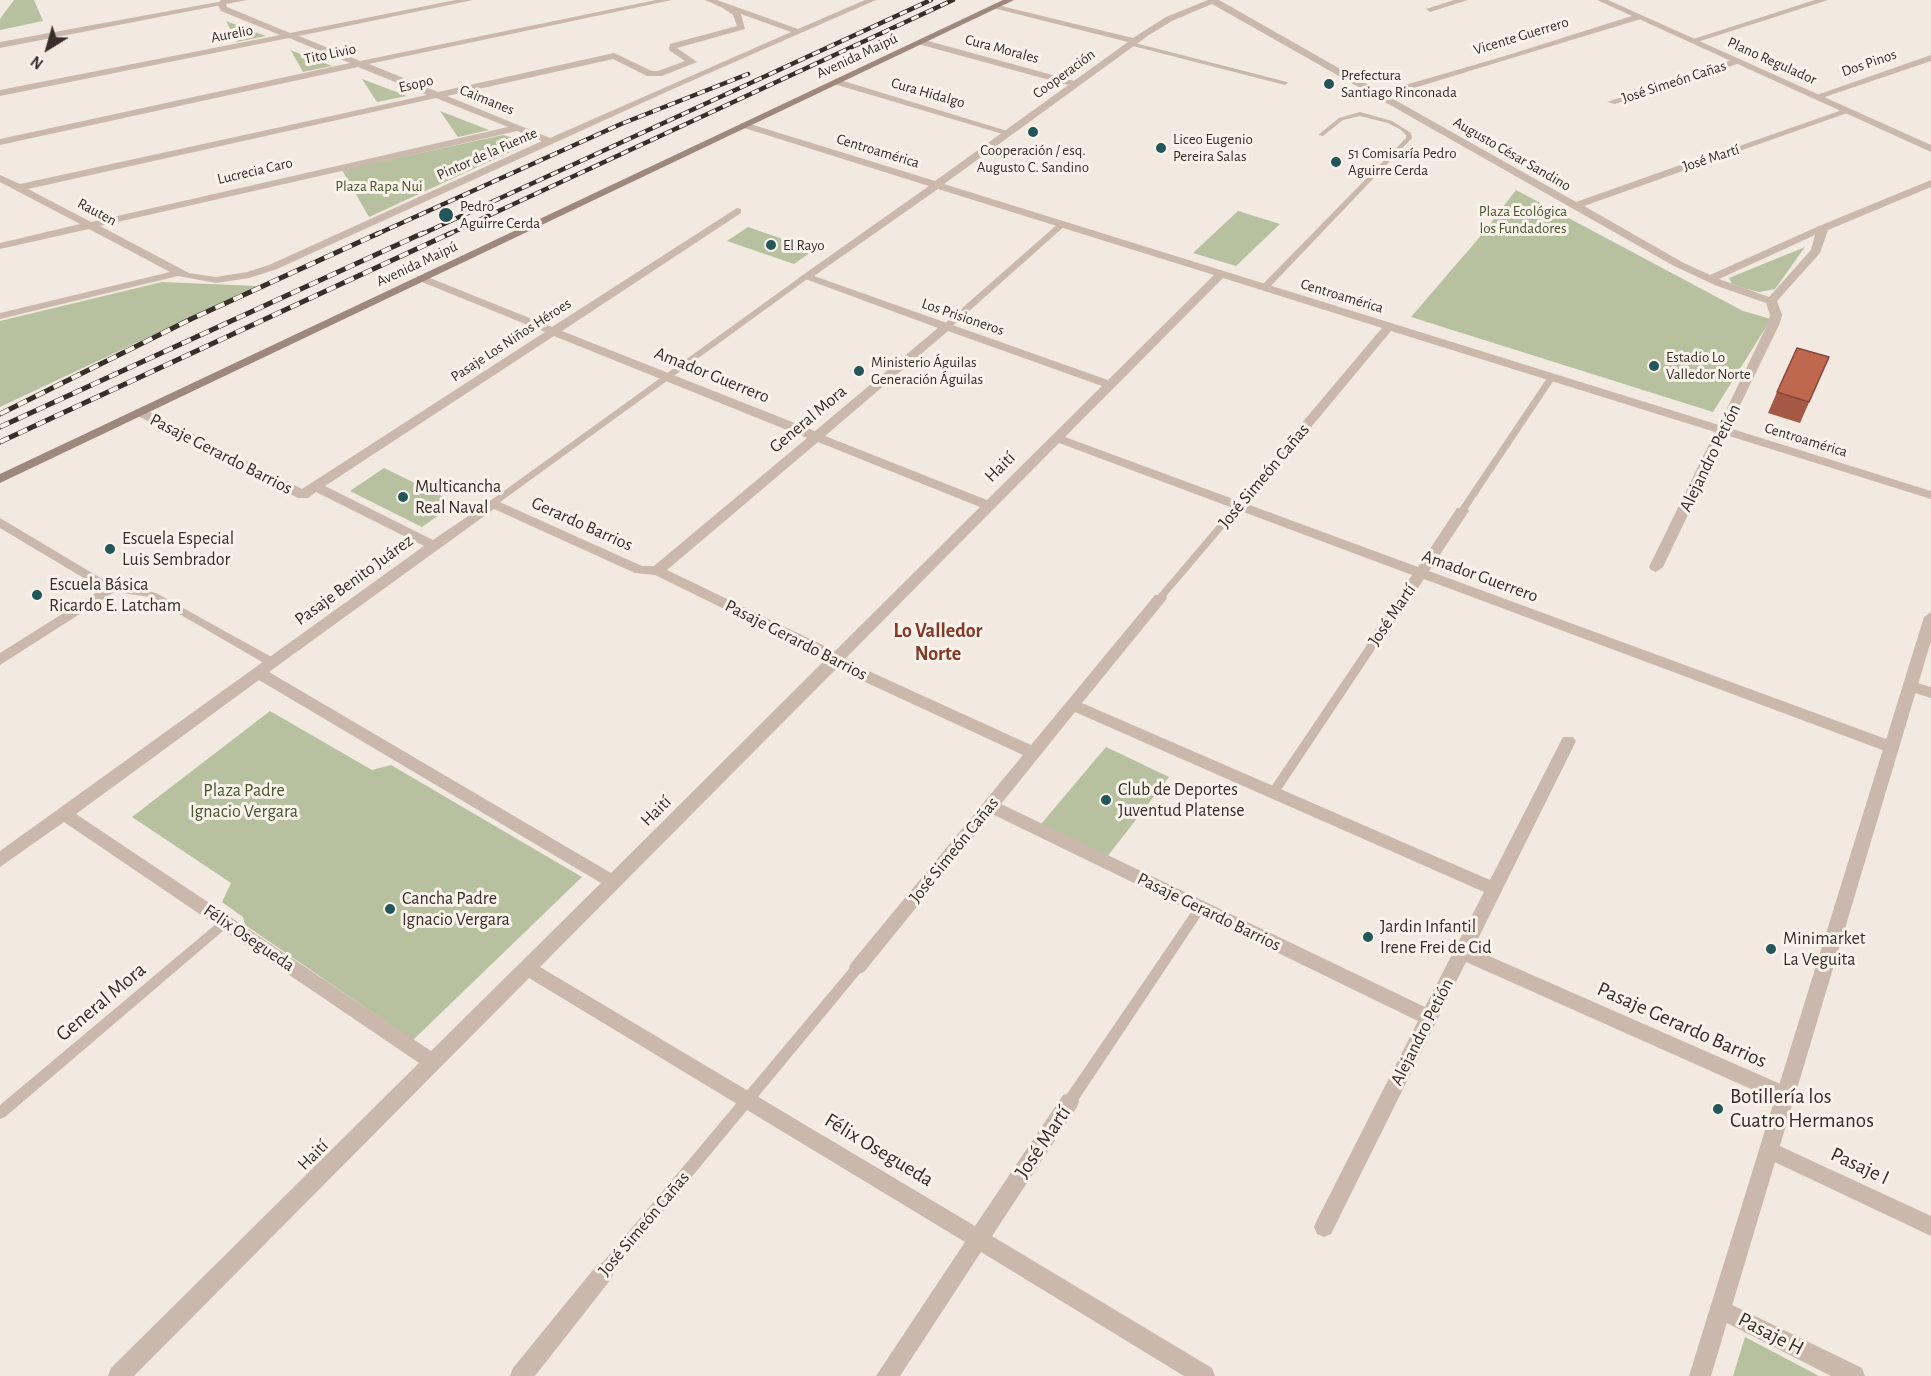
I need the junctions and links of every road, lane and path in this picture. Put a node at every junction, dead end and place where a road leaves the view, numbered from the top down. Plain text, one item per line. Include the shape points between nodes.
1 (192, 0) edge
2 (243, 0) edge
3 (469, 0) edge
4 (668, 0) edge
5 (709, 0) edge
6 (872, 0) edge
7 (1010, 0) edge
8 (1214, 0) edge
9 (1464, 0) edge
10 (1601, 0) edge
11 (1824, 0) edge
12 (223, 2) edge
13 (996, 6) junction
14 (727, 7) junction
15 (1430, 9) dead end
16 (1638, 17) junction
17 (798, 31) junction
18 (0, 36) edge
19 (290, 36) junction
20 (1691, 40) junction
21 (921, 42) junction
22 (1133, 42) junction
23 (0, 45) edge
24 (1931, 58) edge
25 (1737, 61) junction
26 (358, 64) junction
27 (837, 82) junction
28 (1284, 83) dead end
29 (1075, 84) junction
30 (0, 93) edge
31 (436, 95) junction
32 (1379, 96) junction
33 (1816, 97) junction
34 (1612, 102) dead end
35 (1848, 111) junction
36 (744, 125) junction
37 (517, 128) junction
38 (1009, 133) junction
39 (1321, 135) dead end
40 (550, 141) junction
41 (0, 142) edge
42 (1931, 149) edge
43 (0, 178) edge
44 (1931, 183) edge
45 (937, 185) junction
46 (18, 188) junction
47 (1575, 206) junction
48 (737, 211) dead end
49 (1064, 224) junction
50 (90, 225) junction
51 (1823, 228) junction
52 (0, 246) edge
53 (179, 273) junction
54 (1221, 274) junction
55 (806, 277) junction
56 (421, 278) junction
57 (1710, 279) junction
58 (1265, 287) junction
59 (1771, 301) junction
60 (0, 316) edge
61 (1389, 326) junction
62 (946, 327) junction
63 (553, 330) junction
64 (668, 377) junction
65 (1552, 377) junction
66 (1110, 385) junction
67 (140, 412) junction
68 (1724, 430) junction
69 (816, 436) junction
70 (1056, 438) junction
71 (1294, 440) joint
72 (0, 479) edge
73 (316, 487) junction
74 (303, 495) joint
75 (1931, 495) edge
76 (493, 503) junction
77 (989, 506) junction
78 (1239, 506) junction
79 (1462, 511) joint
80 (0, 522) edge
81 (435, 546) junction
82 (1656, 567) dead end
83 (657, 571) junction
84 (1420, 573) junction
85 (112, 589) junction
86 (1160, 598) joint
87 (1931, 617) edge
88 (1373, 644) joint
89 (836, 658) junction
90 (0, 660) edge
91 (273, 663) junction
92 (259, 673) junction
93 (1910, 686) junction
94 (1931, 693) edge
95 (1072, 705) junction
96 (1568, 741) dead end
97 (1891, 747) junction
98 (1033, 753) junction
99 (1273, 793) junction
100 (990, 806) junction
101 (64, 814) junction
102 (0, 860) edge
103 (613, 882) junction
104 (1494, 889) junction
105 (1200, 908) junction
106 (226, 922) junction
107 (1462, 952) junction
108 (858, 967) joint
109 (527, 968) junction
110 (1429, 1018) junction
111 (433, 1062) junction
112 (1785, 1095) junction
113 (748, 1099) junction
114 (1070, 1101) joint
115 (0, 1113) edge
116 (1769, 1150) junction
117 (1931, 1226) edge
118 (1324, 1227) dead end
119 (978, 1238) junction
120 (604, 1272) joint
121 (1720, 1309) junction
122 (119, 1376) edge
123 (521, 1376) edge
124 (887, 1376) edge
125 (1204, 1376) edge
126 (1700, 1376) edge
127 (1854, 1376) edge

1 - 18 street
2 - 12 street
3 - 19 street, Aurelio
4 - 26 street, Tito Livio
5 - 14 street
6 - 17 street, Pintor de la Fuente
7 - 13 main road, Avenida Maipú
8 - 22 street, Cooperación via 1169,19
8 - 32 street, Augusto César Sandino
9 - 15 street
10 - 16 street, Plano Regulador
11 - 20 street
12 - 19 street, Caimanes via 224,9
12 - 23 street
13 - 21 main road, Avenida Maipú
13 - 22 street
14 - 17 street
14 - 31 street, Esopo via 737,14 742,27 673,46 692,62 659,74 650,74 614,56
16 - 20 street, Plano Regulador
16 - 32 street, Vicente Guerrero
17 - 40 street, Pintor de la Fuente
19 - 26 street, Caimanes
19 - 30 street, Aurelio
20 - 25 street, Plano Regulador
21 - 27 main road, Avenida Maipú
21 - 29 street, Cura Morales
22 - 28 lane
22 - 29 street, Cooperación
24 - 33 street, Dos Pinos
25 - 33 street, Plano Regulador
25 - 34 street, José Simeón Cañas
26 - 31 street, Caimanes
26 - 41 street, Tito Livio
27 - 36 main road, Avenida Maipú
27 - 38 street, Cura Hidalgo
29 - 38 street, Cooperación
31 - 37 street, Caimanes
31 - 46 street, Esopo
32 - 47 street, Augusto César Sandino
33 - 35 street, Plano Regulador
35 - 42 street, Plano Regulador
35 - 47 street, José Martí
36 - 45 street, Centroamérica
36 - 56 main road, Avenida Maipú
37 - 40 street, Caimanes
37 - 50 street, Lucrecia Caro
38 - 45 street, Cooperación
39 - 58 lane via 1341,119 1360,114 1390,122 1404,129 1409,138
40 - 53 street, Pintor de la Fuente via 261,272 216,280
43 - 46 street, Rauten
44 - 51 street
45 - 49 street, Centroamérica
45 - 55 street, Pasaje Benito Juárez
46 - 50 street, Rauten
47 - 57 street, Augusto César Sandino
48 - 63 street, Pasaje Los Niños Héroes
49 - 54 street, Centroamérica
49 - 62 lane, General Mora
50 - 52 street, Lucrecia Caro
50 - 53 street, Rauten
51 - 57 street
51 - 59 street via 1816,251
53 - 60 street, Pintor de la Fuente
54 - 58 street, Centroamérica
54 - 66 street, Haití
55 - 62 street, Los Prisioneros
55 - 64 lane, Pasaje Benito Juárez
56 - 63 street, Amador Guerrero
56 - 67 main road, Avenida Maipú
57 - 59 street, Augusto César Sandino
58 - 61 street, Centroamérica
59 - 68 street, Alejandro Petión via 1776,319
61 - 65 street, Centroamérica
61 - 71 street, José Simeón Cañas
62 - 66 street, Los Prisioneros
62 - 69 street, General Mora
63 - 64 street, Amador Guerrero
63 - 73 street, Pasaje Los Niños Héroes
64 - 69 street, Amador Guerrero
64 - 76 lane, Pasaje Benito Juárez
65 - 68 street, Centroamérica
65 - 79 lane, José Martí
66 - 70 street, Haití
67 - 72 main road, Avenida Maipú
67 - 74 street, Pasaje Gerardo Barrios
68 - 75 street, Centroamérica
68 - 82 street, Alejandro Petión
69 - 77 street, Amador Guerrero
69 - 83 street, General Mora
70 - 77 street, Haití
70 - 78 street, Amador Guerrero
71 - 78 lane, José Simeón Cañas
73 - 74 street, Pasaje Los Niños Héroes
73 - 81 street, Pasaje Gerardo Barrios
76 - 81 street, Pasaje Benito Juárez
76 - 83 street, Gerardo Barrios via 640,570
77 - 89 street, Haití
78 - 84 street, Amador Guerrero
78 - 86 lane, José Simeón Cañas
79 - 84 street, José Martí
80 - 85 street
81 - 91 street, Pasaje Benito Juárez
83 - 89 street, Pasaje Gerardo Barrios
84 - 88 street, José Martí
84 - 97 street, Amador Guerrero
85 - 90 street
85 - 91 lane via 153,595
86 - 95 street, José Simeón Cañas
87 - 93 street
88 - 99 lane, José Martí
89 - 98 street, Pasaje Gerardo Barrios via 856,672
89 - 103 street, Haití
91 - 92 street, Pasaje Benito Juárez
92 - 101 street, Pasaje Benito Juárez
92 - 103 street
93 - 94 street
93 - 97 street
95 - 98 street, José Simeón Cañas
95 - 99 street
96 - 104 street, Alejandro Petión
97 - 112 street
98 - 100 street, José Simeón Cañas
99 - 104 street
100 - 105 street, Pasaje Gerardo Barrios
100 - 108 street, José Simeón Cañas
101 - 102 street, Pasaje Benito Juárez
101 - 106 street, Félix Osegueda
103 - 109 street, Haití
104 - 107 street, Alejandro Petión
105 - 110 street, Pasaje Gerardo Barrios
105 - 114 lane, José Martí
106 - 111 street, Félix Osegueda
106 - 115 lane, General Mora
107 - 110 street, Alejandro Petión
107 - 112 street, Pasaje Gerardo Barrios
108 - 113 lane, José Simeón Cañas
109 - 111 street, Haití
109 - 113 street, Félix Osegueda
110 - 118 street, Alejandro Petión
111 - 122 street, Haití
112 - 116 street
113 - 119 street, Félix Osegueda
113 - 120 lane, José Simeón Cañas
114 - 119 street, José Martí
116 - 117 street, Pasaje I
116 - 121 street
119 - 124 street, José Martí
119 - 125 street, Félix Osegueda
120 - 123 street, José Simeón Cañas
121 - 126 street
121 - 127 street, Pasaje H

